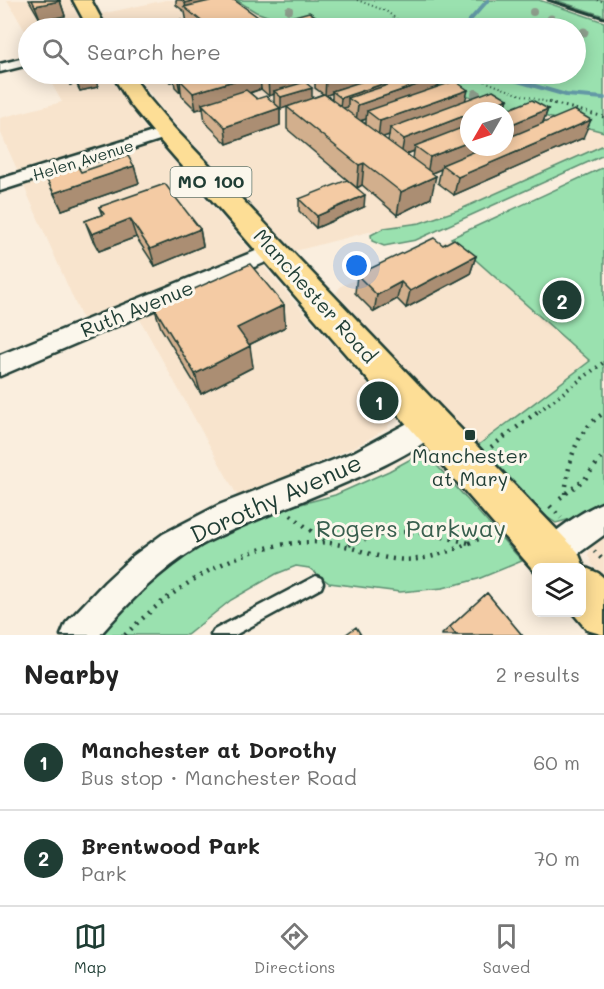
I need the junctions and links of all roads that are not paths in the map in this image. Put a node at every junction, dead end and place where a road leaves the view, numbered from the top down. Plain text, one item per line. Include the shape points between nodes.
1 (82, 0) edge
2 (92, 18) edge
3 (18, 64) edge
4 (0, 68) edge
5 (128, 84) edge
6 (166, 133) junction
7 (0, 185) edge
8 (273, 251) junction
9 (0, 366) edge
10 (429, 423) junction
11 (604, 517) edge
12 (556, 561) edge
13 (316, 583) dead end
14 (586, 593) edge
15 (604, 613) edge
16 (78, 635) edge
17 (219, 635) edge

1 - 2 main road
3 - 4 street
5 - 6 main road, Manchester Road / MO 100
6 - 7 street, Helen Avenue
6 - 8 main road, Manchester Road / MO 100
8 - 9 street, Ruth Avenue
8 - 10 main road, Manchester Road / MO 100
10 - 12 main road, Manchester Road / MO 100
10 - 16 street, Dorothy Avenue via 355,465 254,504 187,536 115,594
11 - 12 street
13 - 17 lane
14 - 15 main road

